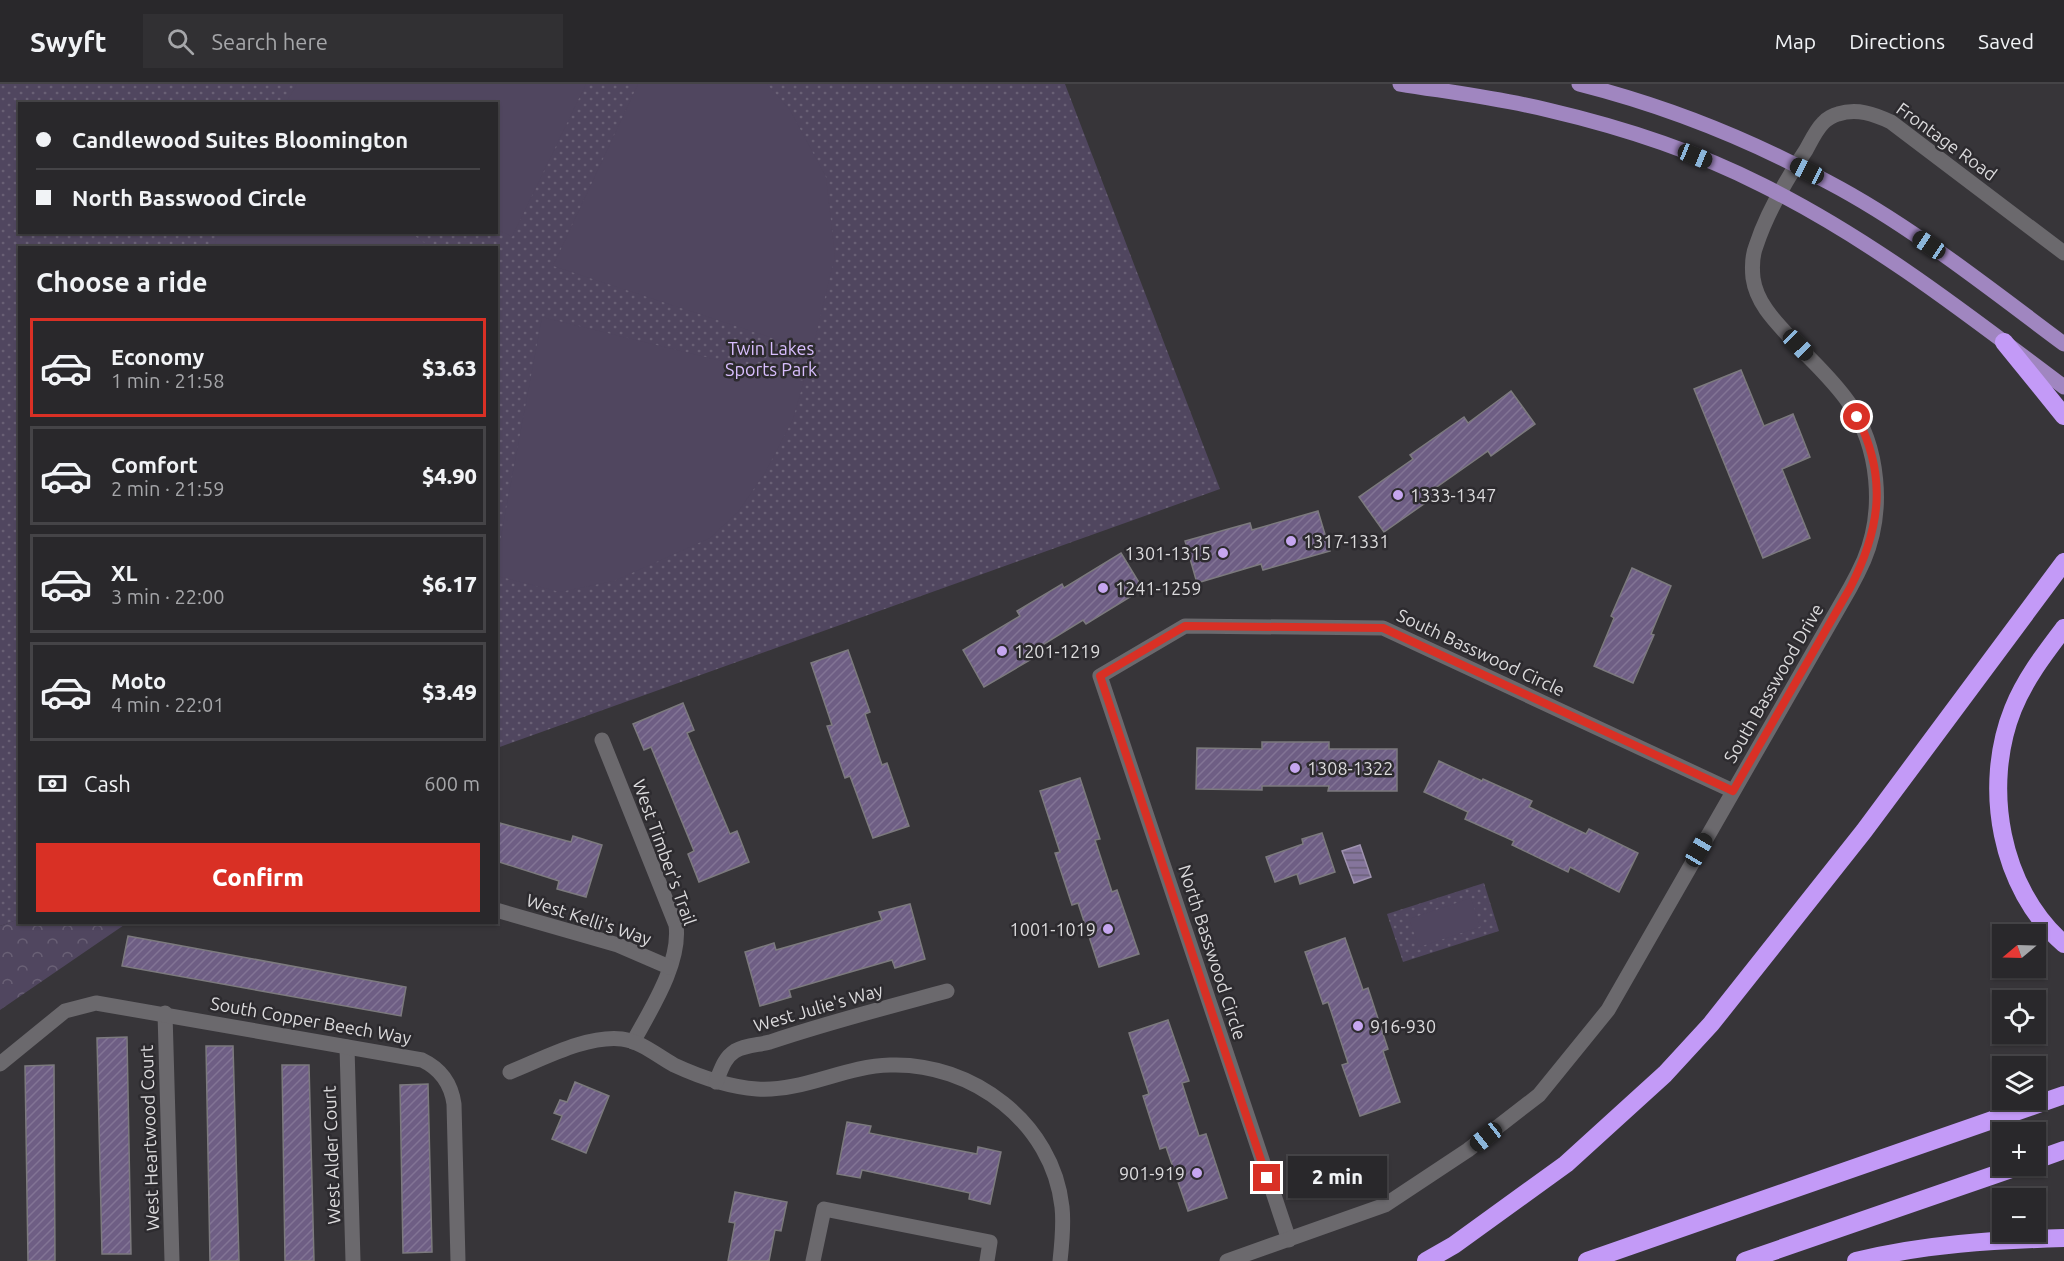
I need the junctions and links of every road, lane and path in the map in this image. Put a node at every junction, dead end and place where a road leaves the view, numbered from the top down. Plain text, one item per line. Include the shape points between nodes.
1 (1400, 84) edge
2 (1579, 84) edge
3 (1796, 165) junction
4 (1787, 179) joint
5 (1778, 194) junction
6 (2064, 253) edge
7 (2004, 342) junction
8 (2064, 344) edge
9 (2064, 387) edge
10 (2064, 416) edge
11 (2064, 562) edge
12 (2064, 628) edge
13 (1100, 676) joint
14 (602, 740) dead end
15 (1733, 791) junction
16 (498, 911) edge
17 (2064, 944) edge
18 (669, 967) junction
19 (947, 991) dead end
20 (165, 1013) junction
21 (633, 1042) junction
22 (347, 1047) junction
23 (0, 1064) edge
24 (510, 1072) dead end
25 (716, 1082) junction
26 (2064, 1095) edge
27 (2064, 1150) edge
28 (2046, 1156) edge
29 (1992, 1176) edge
30 (2064, 1238) edge
31 (1289, 1240) junction
32 (172, 1261) edge
33 (353, 1261) edge
34 (458, 1261) edge
35 (813, 1261) edge
36 (987, 1261) edge
37 (1060, 1261) edge
38 (1227, 1261) edge
39 (1426, 1261) edge
40 (1587, 1261) edge
41 (1745, 1261) edge
42 (1856, 1261) edge

1 - 5 main road via 1546,109 1595,122 1704,160
2 - 3 main road via 1715,127
3 - 4 street, Frontage Road
3 - 6 street, Frontage Road via 1824,122 1838,114 1875,114 1891,122
3 - 8 main road via 1899,225
4 - 5 street, South Basswood Drive
5 - 7 main road via 1888,258
5 - 15 street, South Basswood Drive via 1755,248 1753,279 1757,294 1765,310 1850,404 1872,458 1876,512 1865,559
7 - 9 main road
7 - 10 highway
11 - 39 highway via 1864,831 1731,999 1665,1074 1566,1164
12 - 17 highway via 2027,679 2012,710 1999,777 1999,814 2019,884 2035,913
13 - 15 street, South Basswood Circle via 1185,626 1383,628
13 - 31 street, North Basswood Circle
14 - 18 street, West Timber's Trail via 676,925
15 - 31 street, South Basswood Drive via 1608,1010 1539,1095 1468,1150 1385,1205
16 - 18 street, West Kelli's Way via 618,945
18 - 21 street, West Timber's Trail
19 - 25 street, West Julie's Way via 744,1047 723,1064
20 - 22 street, South Copper Beech Way
20 - 23 street, South Copper Beech Way via 106,1003 76,1007 54,1018
20 - 32 street, West Heartwood Court
21 - 24 street via 594,1040
21 - 25 street
22 - 33 street, West Alder Court
22 - 34 street, South Copper Beech Way via 422,1060 439,1071 452,1090
25 - 37 street via 742,1088 778,1089 867,1067 896,1065 937,1070 972,1082 1020,1118 1046,1155 1062,1207
26 - 40 highway
27 - 28 highway
29 - 41 highway
30 - 42 highway via 1938,1245
31 - 38 street, South Basswood Drive
35 - 36 street via 824,1209 990,1242

